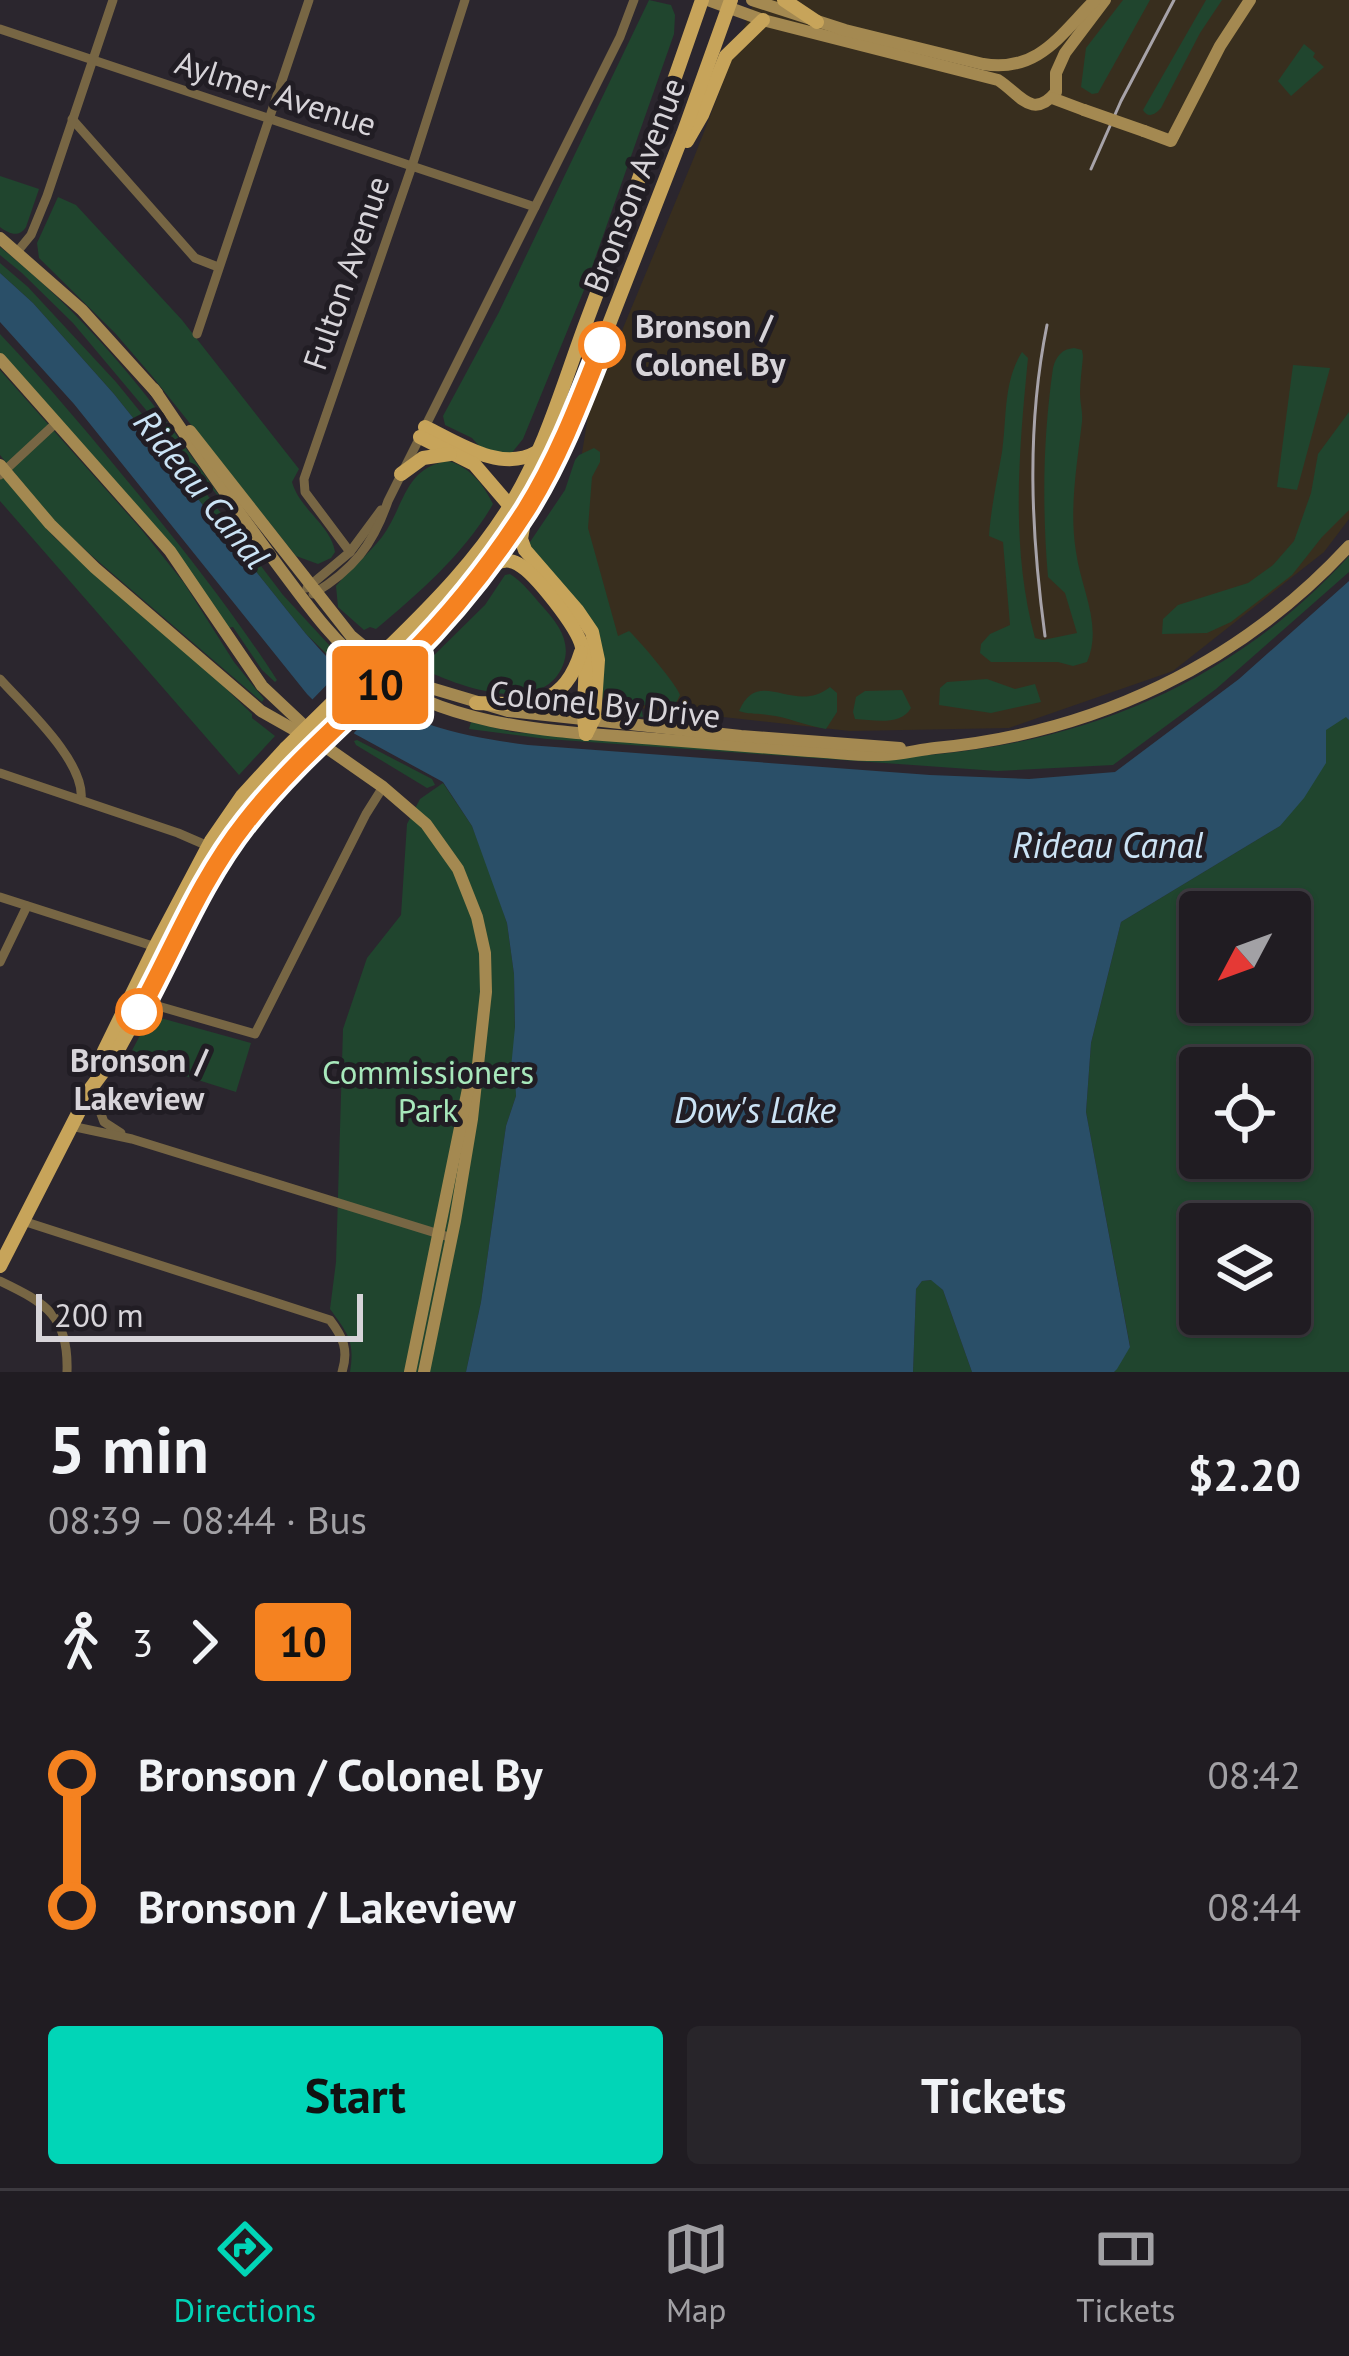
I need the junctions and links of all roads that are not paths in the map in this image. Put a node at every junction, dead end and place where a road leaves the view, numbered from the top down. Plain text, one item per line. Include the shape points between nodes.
1 (112, 0) edge
2 (465, 0) edge
3 (705, 0) edge
4 (752, 0) edge
5 (784, 0) edge
6 (1095, 0) edge
7 (1105, 0) edge
8 (1250, 0) edge
9 (304, 1) edge
10 (636, 3) edge
11 (729, 4) edge
12 (764, 20) junction
13 (817, 22) junction
14 (0, 28) edge
15 (92, 60) junction
16 (1027, 62) junction
17 (1056, 73) junction
18 (1014, 91) junction
19 (1052, 98) junction
20 (72, 118) junction
21 (268, 119) junction
22 (412, 166) junction
23 (669, 171) junction
24 (535, 207) junction
25 (0, 238) edge
26 (17, 252) junction
27 (218, 267) junction
28 (197, 334) dead end
29 (0, 359) edge
30 (57, 422) junction
31 (422, 432) junction
32 (538, 452) junction
33 (460, 456) junction
34 (2, 470) edge
35 (401, 474) junction
36 (388, 501) junction
37 (510, 506) junction
38 (526, 510) junction
39 (1349, 546) edge
40 (350, 552) junction
41 (485, 568) junction
42 (309, 592) junction
43 (582, 647) junction
44 (0, 679) edge
45 (476, 704) junction
46 (588, 723) junction
47 (330, 750) junction
48 (0, 773) edge
49 (383, 787) junction
50 (81, 800) junction
51 (208, 846) junction
52 (0, 897) edge
53 (27, 906) junction
54 (162, 950) junction
55 (0, 962) edge
56 (139, 998) junction
57 (91, 1088) junction
58 (71, 1126) junction
59 (131, 1138) junction
60 (23, 1221) junction
61 (445, 1236) junction
62 (0, 1266) edge
63 (0, 1281) edge
64 (67, 1372) edge
65 (342, 1372) edge
66 (410, 1372) edge
67 (424, 1372) edge

1 - 15 street
2 - 22 street, Fulton Avenue
3 - 11 main road
3 - 32 main road, Bronson Avenue
4 - 13 main road
5 - 13 main road
6 - 16 main road
7 - 17 main road
8 - 19 main road, bridge via 1171,141
9 - 21 street
10 - 24 street
11 - 12 main road
11 - 23 main road, Bronson Avenue
12 - 18 main road via 998,80
12 - 23 main road via 726,56
13 - 16 main road via 983,64
14 - 15 street, Aylmer Avenue
15 - 20 street
15 - 21 street, Aylmer Avenue
16 - 17 main road via 1047,62
16 - 18 main road via 1013,76
17 - 19 main road
18 - 19 main road via 1030,104
20 - 26 street via 31,235
20 - 27 street via 195,258
21 - 22 street, Aylmer Avenue
21 - 27 street
22 - 24 street, Aylmer Avenue
22 - 40 street, Fulton Avenue via 303,484
23 - 38 main road, Bronson Avenue via 566,436
24 - 31 street
25 - 26 main road, Colonel By Drive
26 - 42 main road, Colonel By Drive via 154,389 221,490
27 - 28 street
29 - 30 main road
30 - 34 street
30 - 47 main road via 170,551 262,686
31 - 32 main road via 499,459
31 - 33 main road
31 - 35 street
32 - 37 main road, Bronson Avenue
33 - 35 main road via 431,455
33 - 37 main road
34 - 47 main road via 64,539 240,694
35 - 36 street
36 - 40 street
36 - 42 street via 364,553
37 - 51 main road, Bronson Avenue, bridge via 462,573 286,748
38 - 41 main road, Bronson Avenue
38 - 46 main road via 525,550 595,642
39 - 46 main road, Colonel By Drive via 1298,596 1201,666 1043,731 880,756
40 - 42 street
41 - 43 main road via 502,560 525,568
41 - 54 main road, Bronson Avenue, bridge via 253,813
42 - 45 main road, Colonel By Drive via 381,662
42 - 46 main road, Colonel By Drive via 347,650 414,695 490,722
43 - 45 main road via 571,676 549,698
43 - 46 main road
44 - 50 street via 73,762
45 - 46 main road, Colonel By Drive
47 - 49 main road
48 - 50 street
49 - 56 street via 254,1034
49 - 61 main road via 426,824 458,869 485,953 480,1043
50 - 51 street
51 - 54 main road, Bronson Avenue
52 - 53 street
53 - 54 street
53 - 55 street
54 - 56 main road, Bronson Avenue
56 - 57 main road, Bronson Avenue
57 - 58 main road, Bronson Avenue
57 - 59 street via 104,1122
58 - 59 street
58 - 60 main road, Bronson Avenue
59 - 61 street
60 - 62 main road, Bronson Avenue
60 - 65 street via 330,1320 347,1352
61 - 66 main road
61 - 67 main road
63 - 64 street via 57,1319

